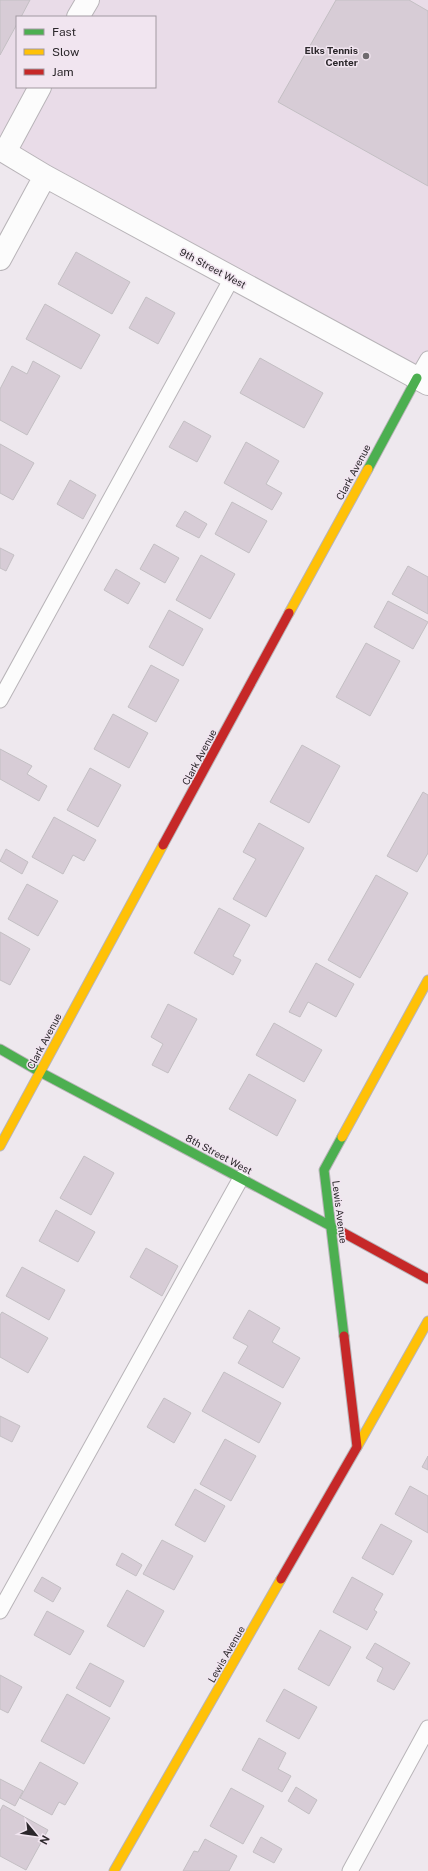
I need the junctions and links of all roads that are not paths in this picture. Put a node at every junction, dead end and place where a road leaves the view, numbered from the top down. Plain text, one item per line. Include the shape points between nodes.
1 (88, 0) edge
2 (79, 16) edge
3 (39, 88) edge
4 (2, 151) edge
5 (45, 176) junction
6 (0, 259) edge
7 (232, 278) junction
8 (428, 359) edge
9 (422, 381) edge
10 (0, 700) edge
11 (428, 980) edge
12 (0, 1049) edge
13 (40, 1072) junction
14 (0, 1146) edge
15 (241, 1178) junction
16 (331, 1226) junction
17 (428, 1279) edge
18 (428, 1322) edge
19 (357, 1447) junction
20 (0, 1610) edge
21 (428, 1728) edge
22 (114, 1871) edge
23 (350, 1871) edge

1 - 2 street
3 - 4 street
4 - 5 street, 9th Street West
5 - 6 street
5 - 7 street, 9th Street West
7 - 9 street, 9th Street West
7 - 10 lane
8 - 9 lane
9 - 13 street, Clark Avenue
11 - 16 street, Lewis Avenue via 324,1170
12 - 13 street, 8th Street West
13 - 14 street, Clark Avenue
13 - 15 street, 8th Street West
15 - 16 street, 8th Street West
15 - 20 lane
16 - 17 street, 8th Street West
16 - 19 street, Lewis Avenue
18 - 19 street, Lewis Avenue
19 - 22 street, Lewis Avenue
21 - 23 lane

